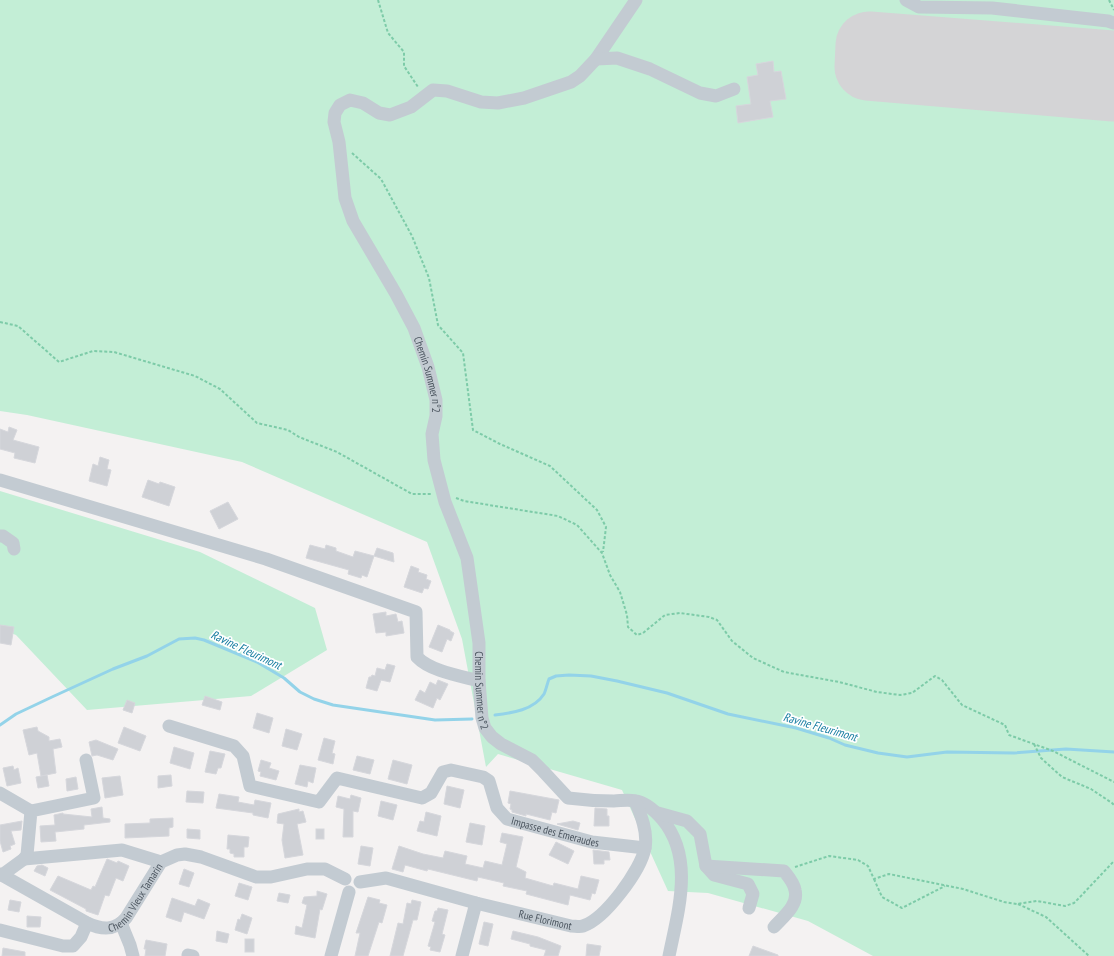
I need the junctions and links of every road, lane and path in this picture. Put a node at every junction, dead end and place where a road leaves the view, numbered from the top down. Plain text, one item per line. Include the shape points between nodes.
1 (378, 0) edge
2 (636, 0) edge
3 (906, 0) edge
4 (1109, 0) edge
5 (1114, 10) edge
6 (1114, 23) edge
7 (596, 59) junction
8 (734, 89) dead end
9 (424, 97) junction
10 (339, 142) junction
11 (0, 322) edge
12 (0, 480) edge
13 (443, 494) junction
14 (0, 536) edge
15 (14, 549) dead end
16 (602, 553) junction
17 (479, 681) junction
18 (169, 726) dead end
19 (1034, 743) junction
20 (86, 760) dead end
21 (1114, 782) edge
22 (0, 793) edge
23 (635, 801) junction
24 (1114, 805) edge
25 (31, 811) junction
26 (658, 813) junction
27 (645, 848) junction
28 (24, 859) junction
29 (1114, 861) edge
30 (161, 862) junction
31 (706, 866) junction
32 (784, 871) junction
33 (1, 874) edge
34 (345, 878) junction
35 (874, 879) junction
36 (360, 882) junction
37 (946, 885) junction
38 (349, 892) junction
39 (476, 903) junction
40 (1018, 904) junction
41 (749, 908) dead end
42 (88, 923) junction
43 (121, 923) junction
44 (774, 927) dead end
45 (0, 930) edge
46 (133, 956) edge
47 (331, 956) edge
48 (462, 956) edge
49 (669, 956) edge
50 (1089, 956) edge

1 - 9 path via 388,33 404,52 404,66
2 - 7 street, Chemin Summer n°2
3 - 6 street via 919,6 992,8
4 - 5 path
7 - 8 street via 617,58 700,93 716,96
7 - 9 street, Chemin Summer n°2 via 576,80 524,98 498,103 481,102 447,91 432,90
9 - 10 street, Chemin Summer n°2 via 411,107 390,115 350,100 340,105 335,113 334,122
10 - 13 street, Chemin Summer n°2 via 345,198 353,221 414,328 428,367 436,400 432,434 434,460
10 - 16 path via 381,179 412,236 430,278 438,325 463,352 473,430 550,466 597,510 606,527
11 - 13 path via 18,326 59,362 93,351 114,352 195,376 220,389 258,423 288,430 337,452 412,494
12 - 17 street via 266,559 416,612 417,657 432,667
13 - 16 path via 464,501 558,516 577,525
13 - 17 street, Chemin Summer n°2 via 467,558 479,643
14 - 15 street via 13,543
16 - 19 path via 620,592 628,627 637,635 665,615 680,612 717,620 732,641 753,658 784,672 900,695 912,693 935,676 942,680 962,705 1005,725 1009,735
17 - 23 street, Chemin Summer n°2 via 485,728 501,744 532,760 568,798
18 - 27 street, Impasse des Emeraudes via 234,746 243,756 250,786 319,802 337,778 422,798 431,793 443,772 451,770 483,777 488,781 497,808 507,818 592,842
19 - 21 path
19 - 24 path via 1041,758 1062,777 1091,790
20 - 25 street via 94,798
22 - 25 street
23 - 26 street, Chemin Summer n°2
23 - 27 street, Rue Florimont via 644,826
25 - 28 street via 27,855
26 - 31 street via 687,821 700,834
26 - 49 street, Chemin Summer n°2 via 676,841 682,878 681,900
27 - 39 street, Rue Florimont via 640,865 617,898 598,917 583,926 571,926
28 - 30 street via 122,850
28 - 33 street
29 - 40 path via 1074,903 1065,906 1037,901
30 - 34 street, Chemin Vieux Tamarin via 184,854 200,857 256,877 325,869
30 - 43 street, Chemin Vieux Tamarin
31 - 32 street
31 - 41 street via 714,875 748,884 753,894
32 - 35 path via 829,856 858,860 868,866
32 - 44 street via 795,889 795,900
33 - 42 street, Chemin Vieux Tamarin
34 - 36 street via 353,875 359,878
34 - 38 street via 343,883
35 - 37 path via 889,874
35 - 37 path via 882,897 902,908
36 - 38 street via 357,891
36 - 39 street, Rue Florimont via 386,878
37 - 40 path
38 - 47 street
39 - 48 street
40 - 50 path via 1046,917
42 - 43 street, Chemin Vieux Tamarin via 108,928
42 - 45 street via 81,937 72,946
43 - 46 street

